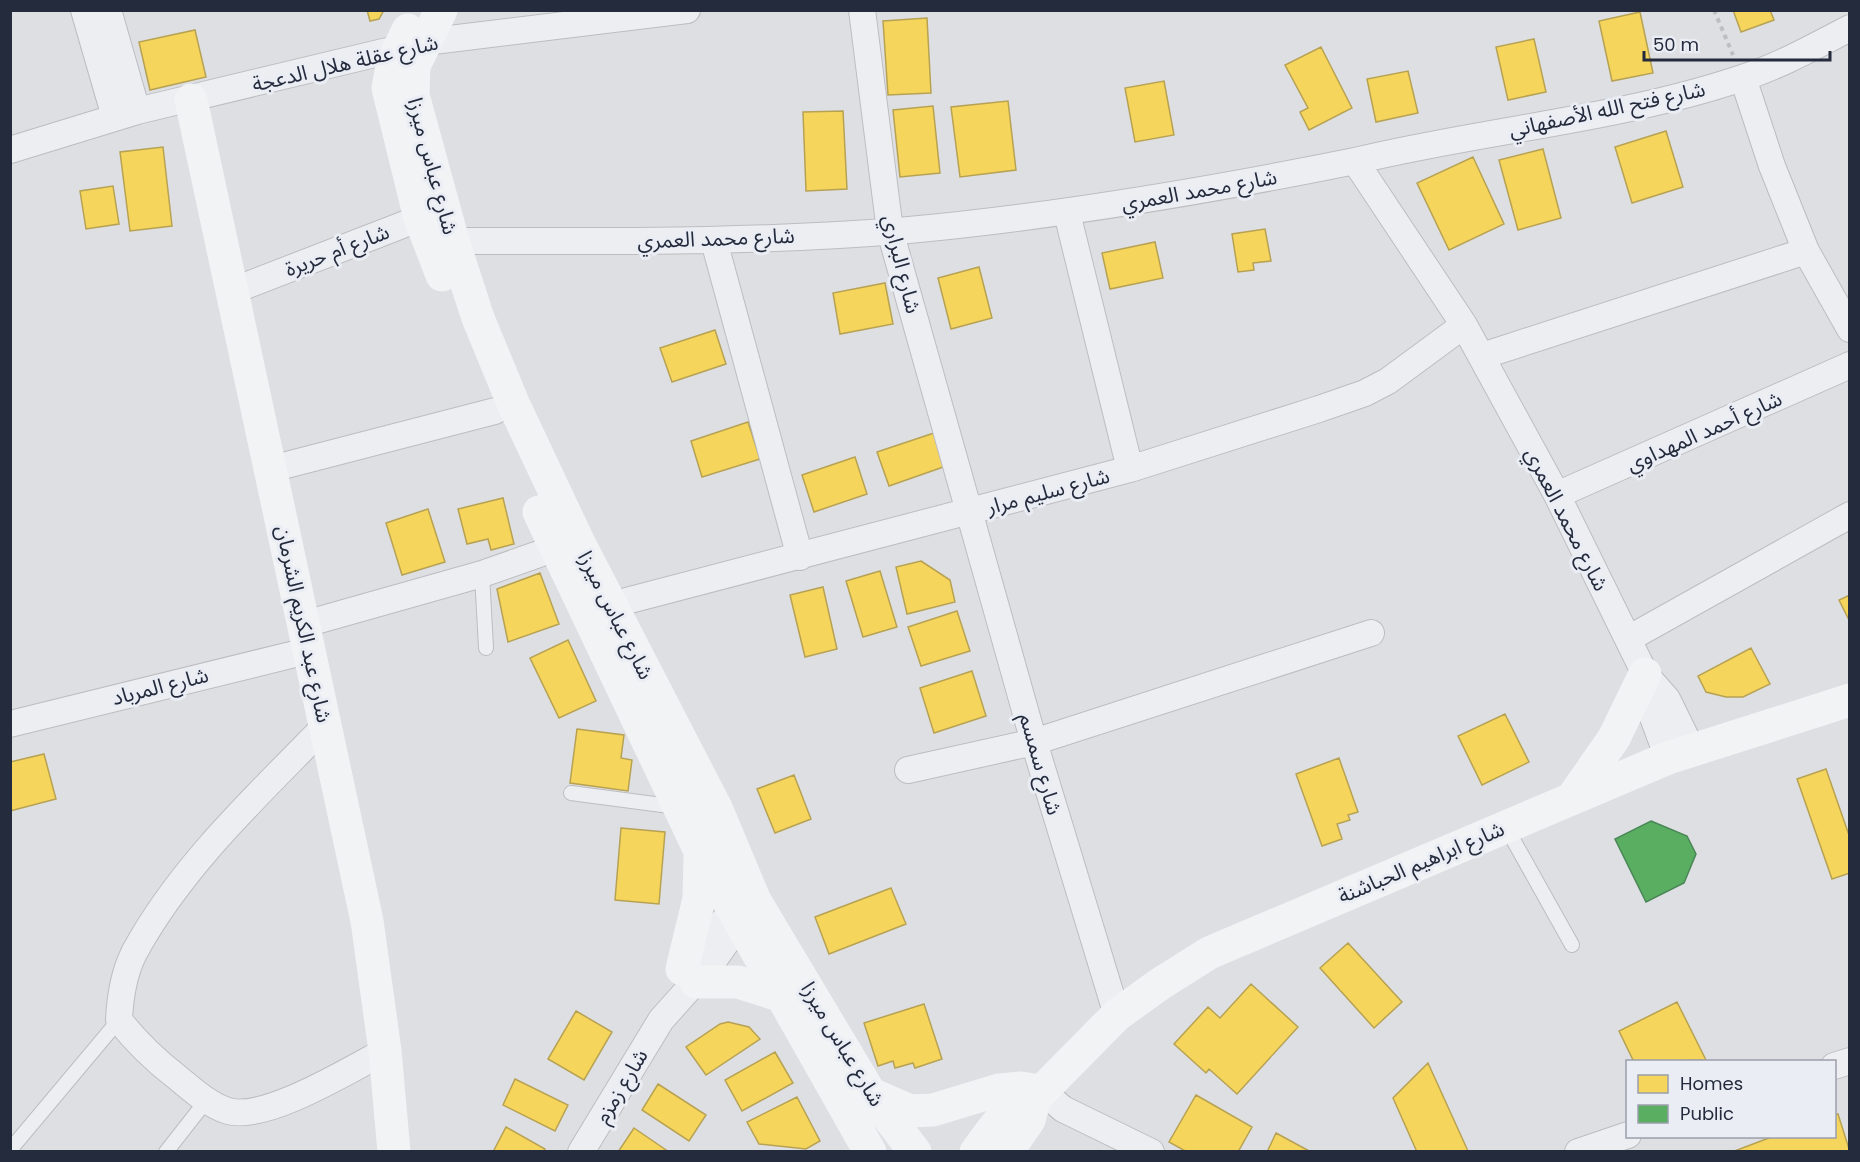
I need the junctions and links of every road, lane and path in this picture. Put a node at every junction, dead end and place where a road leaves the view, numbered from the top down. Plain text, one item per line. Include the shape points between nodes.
1 (84, 10) edge
2 (108, 10) edge
3 (441, 10) edge
4 (687, 10) edge
5 (861, 10) edge
6 (1714, 10) edge
7 (1850, 28) edge
8 (414, 34) edge
9 (1743, 78) junction
10 (191, 99) junction
11 (126, 114) junction
12 (10, 150) edge
13 (1355, 161) junction
14 (1067, 213) junction
15 (431, 214) junction
16 (890, 231) junction
17 (714, 240) junction
18 (453, 241) junction
19 (1806, 251) junction
20 (232, 291) junction
21 (1464, 325) junction
22 (1850, 329) edge
23 (1482, 356) junction
24 (1850, 365) edge
25 (504, 407) junction
26 (272, 469) junction
27 (1130, 469) junction
28 (1557, 495) junction
29 (971, 511) junction
30 (1850, 515) edge
31 (556, 548) junction
32 (800, 557) junction
33 (482, 574) junction
34 (611, 604) junction
35 (1371, 633) dead end
36 (308, 637) junction
37 (1628, 639) junction
38 (486, 648) dead end
39 (1645, 674) junction
40 (1850, 700) edge
41 (10, 724) edge
42 (325, 726) junction
43 (1034, 742) junction
44 (1680, 754) junction
45 (908, 770) dead end
46 (571, 793) dead end
47 (1574, 797) junction
48 (679, 807) junction
49 (1506, 827) junction
50 (700, 852) junction
51 (745, 909) junction
52 (1572, 945) dead end
53 (689, 975) junction
54 (779, 995) junction
55 (1117, 1015) junction
56 (119, 1020) junction
57 (386, 1051) junction
58 (870, 1093) junction
59 (1039, 1095) junction
60 (206, 1101) junction
61 (1626, 1136) edge
62 (866, 1147) edge
63 (10, 1150) edge
64 (166, 1152) edge
65 (394, 1152) edge
66 (581, 1152) edge
67 (915, 1152) edge
68 (976, 1152) edge
69 (1007, 1152) edge
70 (1151, 1152) edge
71 (1578, 1152) edge

1 - 11 street
2 - 11 street
3 - 8 street, شارع عباس ميرزا
4 - 8 street, شارع عقلة هلال الدعجة
5 - 16 street, شارع البراري
6 - 9 path
7 - 9 street, شارع فتح الله الأصفهاني
8 - 10 street, شارع عقلة هلال الدعجة
8 - 15 street, شارع عباس ميرزا via 413,95
9 - 13 street, شارع فتح الله الأصفهاني via 1592,115 1425,144
9 - 19 street
10 - 11 street, شارع عقلة هلال الدعجة
10 - 20 street, شارع عبد الكريم الشرمان
11 - 12 street, شارع عقلة هلال الدعجة
13 - 14 street, شارع محمد العمري
13 - 21 street, شارع محمد العمري
14 - 16 street, شارع محمد العمري
14 - 27 street
15 - 18 street, شارع عباس ميرزا
15 - 20 street, شارع أم حريرة
15 - 25 street, شارع عباس ميرزا
16 - 17 street, شارع محمد العمري
16 - 29 street, شارع البراري
17 - 18 street, شارع محمد العمري
17 - 32 street
18 - 25 street, شارع عباس ميرزا
19 - 22 street
19 - 23 street
20 - 26 street, شارع عبد الكريم الشرمان
21 - 23 street, شارع محمد العمري
21 - 27 street, شارع سليم مرار via 1388,381 1365,393
23 - 28 street, شارع محمد العمري
24 - 28 street, شارع أحمد المهداوي
25 - 26 street
25 - 31 street, شارع عباس ميرزا
25 - 34 street, شارع عباس ميرزا
26 - 36 street, شارع عبد الكريم الشرمان
27 - 29 street, شارع سليم مرار
28 - 37 street, شارع محمد العمري
29 - 32 street, شارع سليم مرار
29 - 43 street, شارع سمسم
30 - 37 street
31 - 33 street, شارع المرباد
31 - 48 street, شارع عباس ميرزا
32 - 34 street, شارع سليم مرار via 711,576
33 - 36 street, شارع المرباد
33 - 38 lane
34 - 51 street, شارع عباس ميرزا via 716,808
35 - 43 street
36 - 41 street, شارع المرباد
36 - 42 street, شارع عبد الكريم الشرمان
37 - 39 street, شارع محمد العمري
39 - 44 street, شارع محمد العمري via 1647,701
39 - 47 street via 1614,738
40 - 44 street, شارع ابراهيم الحباشنة
42 - 56 street via 214,842 178,887 134,954 124,984
42 - 57 street, شارع عبد الكريم الشرمان via 367,921
43 - 45 street
43 - 55 street, شارع سمسم
44 - 47 street, شارع ابراهيم الحباشنة
46 - 48 lane
47 - 49 street, شارع ابراهيم الحباشنة
48 - 50 street, شارع عباس ميرزا
49 - 52 lane
49 - 55 street, شارع ابراهيم الحباشنة via 1209,953
50 - 51 street, شارع عباس ميرزا
50 - 53 street via 699,899
51 - 53 street, شارع زمزم via 714,929
51 - 54 street, شارع عباس ميرزا
51 - 58 street, شارع عباس ميرزا
53 - 54 street via 738,982
53 - 66 street, شارع زمزم
54 - 62 street, شارع عباس ميرزا
55 - 59 street, شارع ابراهيم الحباشنة
56 - 60 street via 133,1039
56 - 63 lane
57 - 60 street via 328,1081 248,1113 229,1111
57 - 65 street, شارع عبد الكريم الشرمان
58 - 59 street via 910,1111 933,1110 999,1090 1021,1088
58 - 67 street, شارع عباس ميرزا
59 - 68 street, شارع ابراهيم الحباشنة via 1013,1106
59 - 69 street, شارع ابراهيم الحباشنة via 1029,1120
59 - 70 street
60 - 64 lane
61 - 71 street

